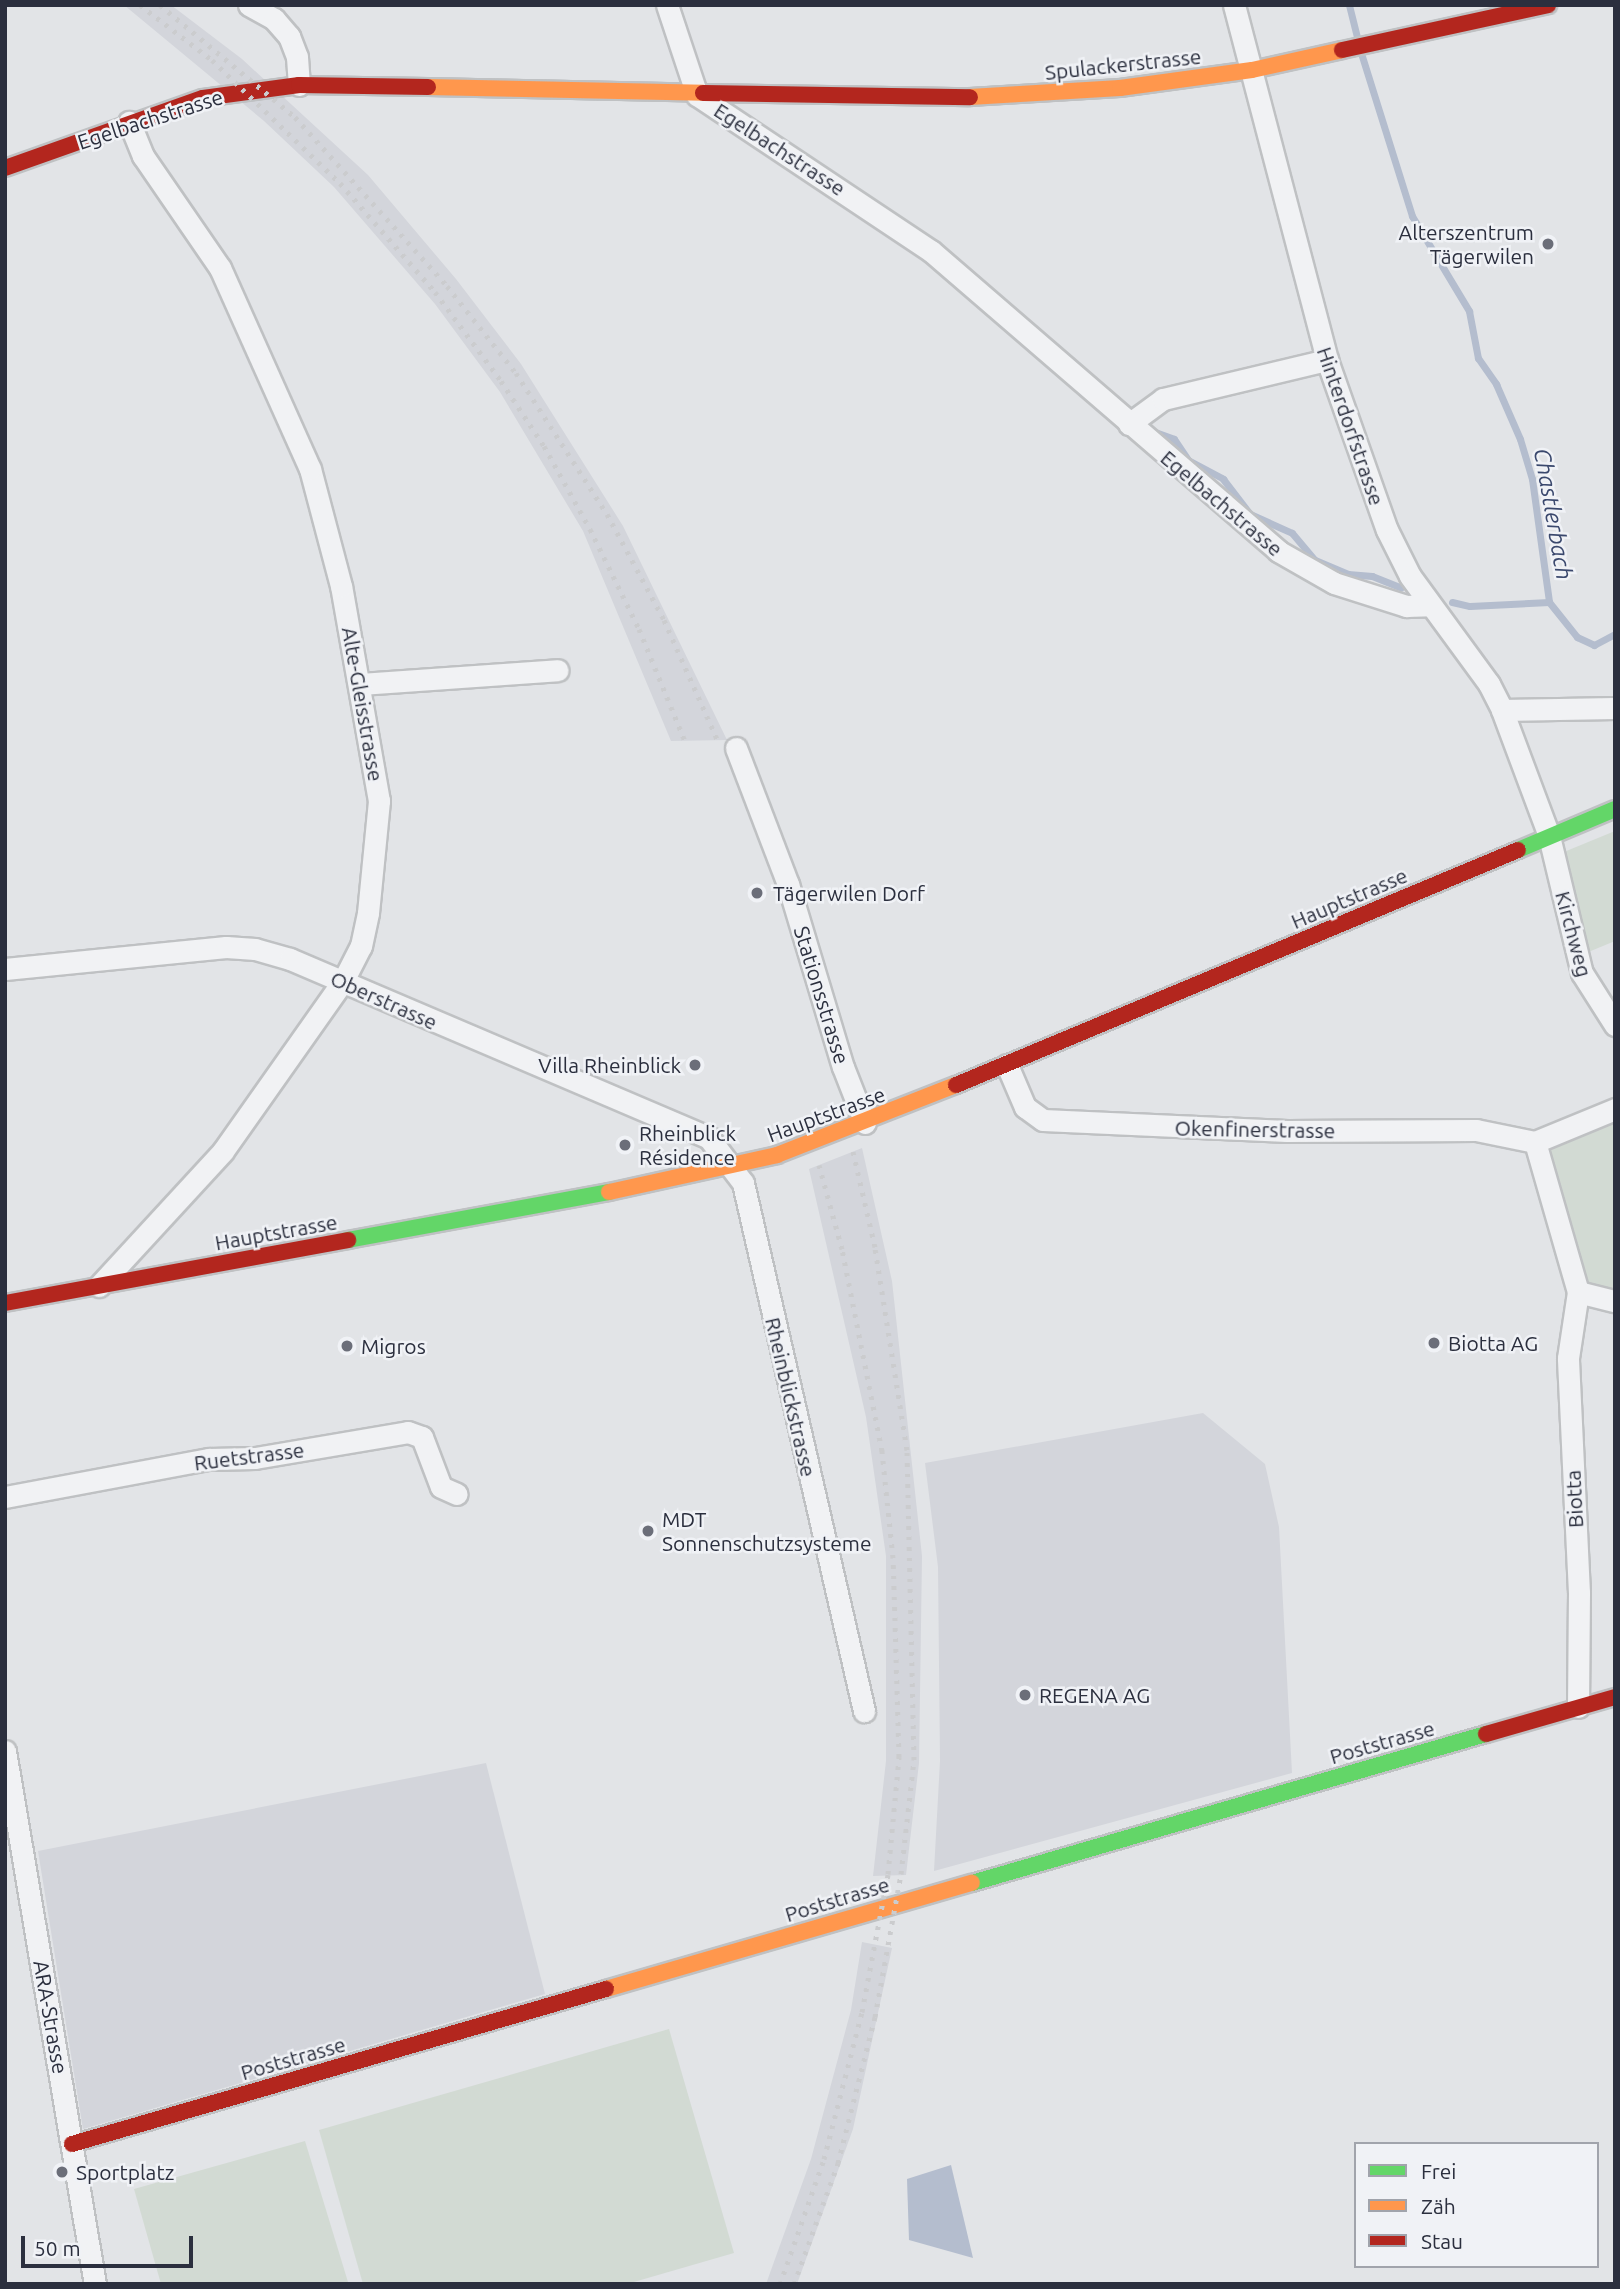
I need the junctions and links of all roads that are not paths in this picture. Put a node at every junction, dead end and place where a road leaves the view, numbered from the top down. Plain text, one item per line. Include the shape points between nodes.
1 (249, 5) edge
2 (667, 5) edge
3 (1234, 5) edge
4 (1548, 5) edge
5 (1252, 70) junction
6 (299, 85) junction
7 (696, 95) junction
8 (130, 122) junction
9 (5, 168) edge
10 (1326, 360) junction
11 (1129, 424) junction
12 (1430, 605) junction
13 (558, 670) dead end
14 (360, 684) junction
15 (1615, 708) edge
16 (1502, 710) junction
17 (736, 748) dead end
18 (1615, 808) edge
19 (1549, 836) junction
20 (5, 969) edge
21 (343, 981) junction
22 (1615, 1025) edge
23 (1007, 1065) junction
24 (1615, 1109) edge
25 (865, 1123) junction
26 (1535, 1142) junction
27 (732, 1167) junction
28 (99, 1286) junction
29 (1578, 1292) junction
30 (1615, 1301) edge
31 (5, 1303) edge
32 (457, 1494) dead end
33 (5, 1497) edge
34 (1615, 1697) edge
35 (1578, 1707) junction
36 (864, 1711) dead end
37 (5, 1751) edge
38 (72, 2144) junction
39 (95, 2284) edge

1 - 6 street via 274,19 289,36 297,57
2 - 7 street
3 - 5 street, Hinterdorfstrasse
4 - 5 street, Spulackerstrasse
5 - 7 street, Spulackerstrasse via 999,98
5 - 10 street, Hinterdorfstrasse
6 - 7 street, Egelbachstrasse
6 - 8 street, Egelbachstrasse via 203,98
7 - 11 street, Egelbachstrasse via 931,251
8 - 9 street, Egelbachstrasse
8 - 14 street, Alte-Gleisstrasse via 143,156 219,268 310,469 328,529
10 - 11 street via 1163,399
10 - 12 street, Hinterdorfstrasse via 1387,530
11 - 12 street, Egelbachstrasse via 1278,551 1334,583 1406,606
12 - 16 street, Hinterdorfstrasse via 1489,684
13 - 14 street
14 - 21 street, Alte-Gleisstrasse via 379,801 368,913 361,946
15 - 16 street
16 - 19 street, Kirchweg
17 - 25 street, Stationsstrasse via 788,884
18 - 19 street, Hauptstrasse
19 - 22 street, Kirchweg via 1582,973
19 - 23 street, Hauptstrasse
20 - 21 street, Oberstrasse via 240,946 290,959
21 - 27 street, Oberstrasse via 709,1138
21 - 28 street, Alte-Gleisstrasse via 223,1151
23 - 25 street, Hauptstrasse
23 - 26 street, Okenfinerstrasse via 1025,1107 1043,1120 1287,1131 1476,1130
24 - 26 street
25 - 27 street, Hauptstrasse
26 - 29 street
27 - 28 street, Hauptstrasse
27 - 36 street, Rheinblickstrasse via 743,1183
28 - 31 street, Hauptstrasse
29 - 30 street
29 - 35 street, Biotta via 1568,1358
32 - 33 street, Ruetstrasse via 441,1487 427,1444 408,1432 255,1458 209,1459
34 - 35 street, Poststrasse
35 - 38 street, Poststrasse
37 - 38 street, ARA-Strasse
38 - 39 street, ARA-Strasse

